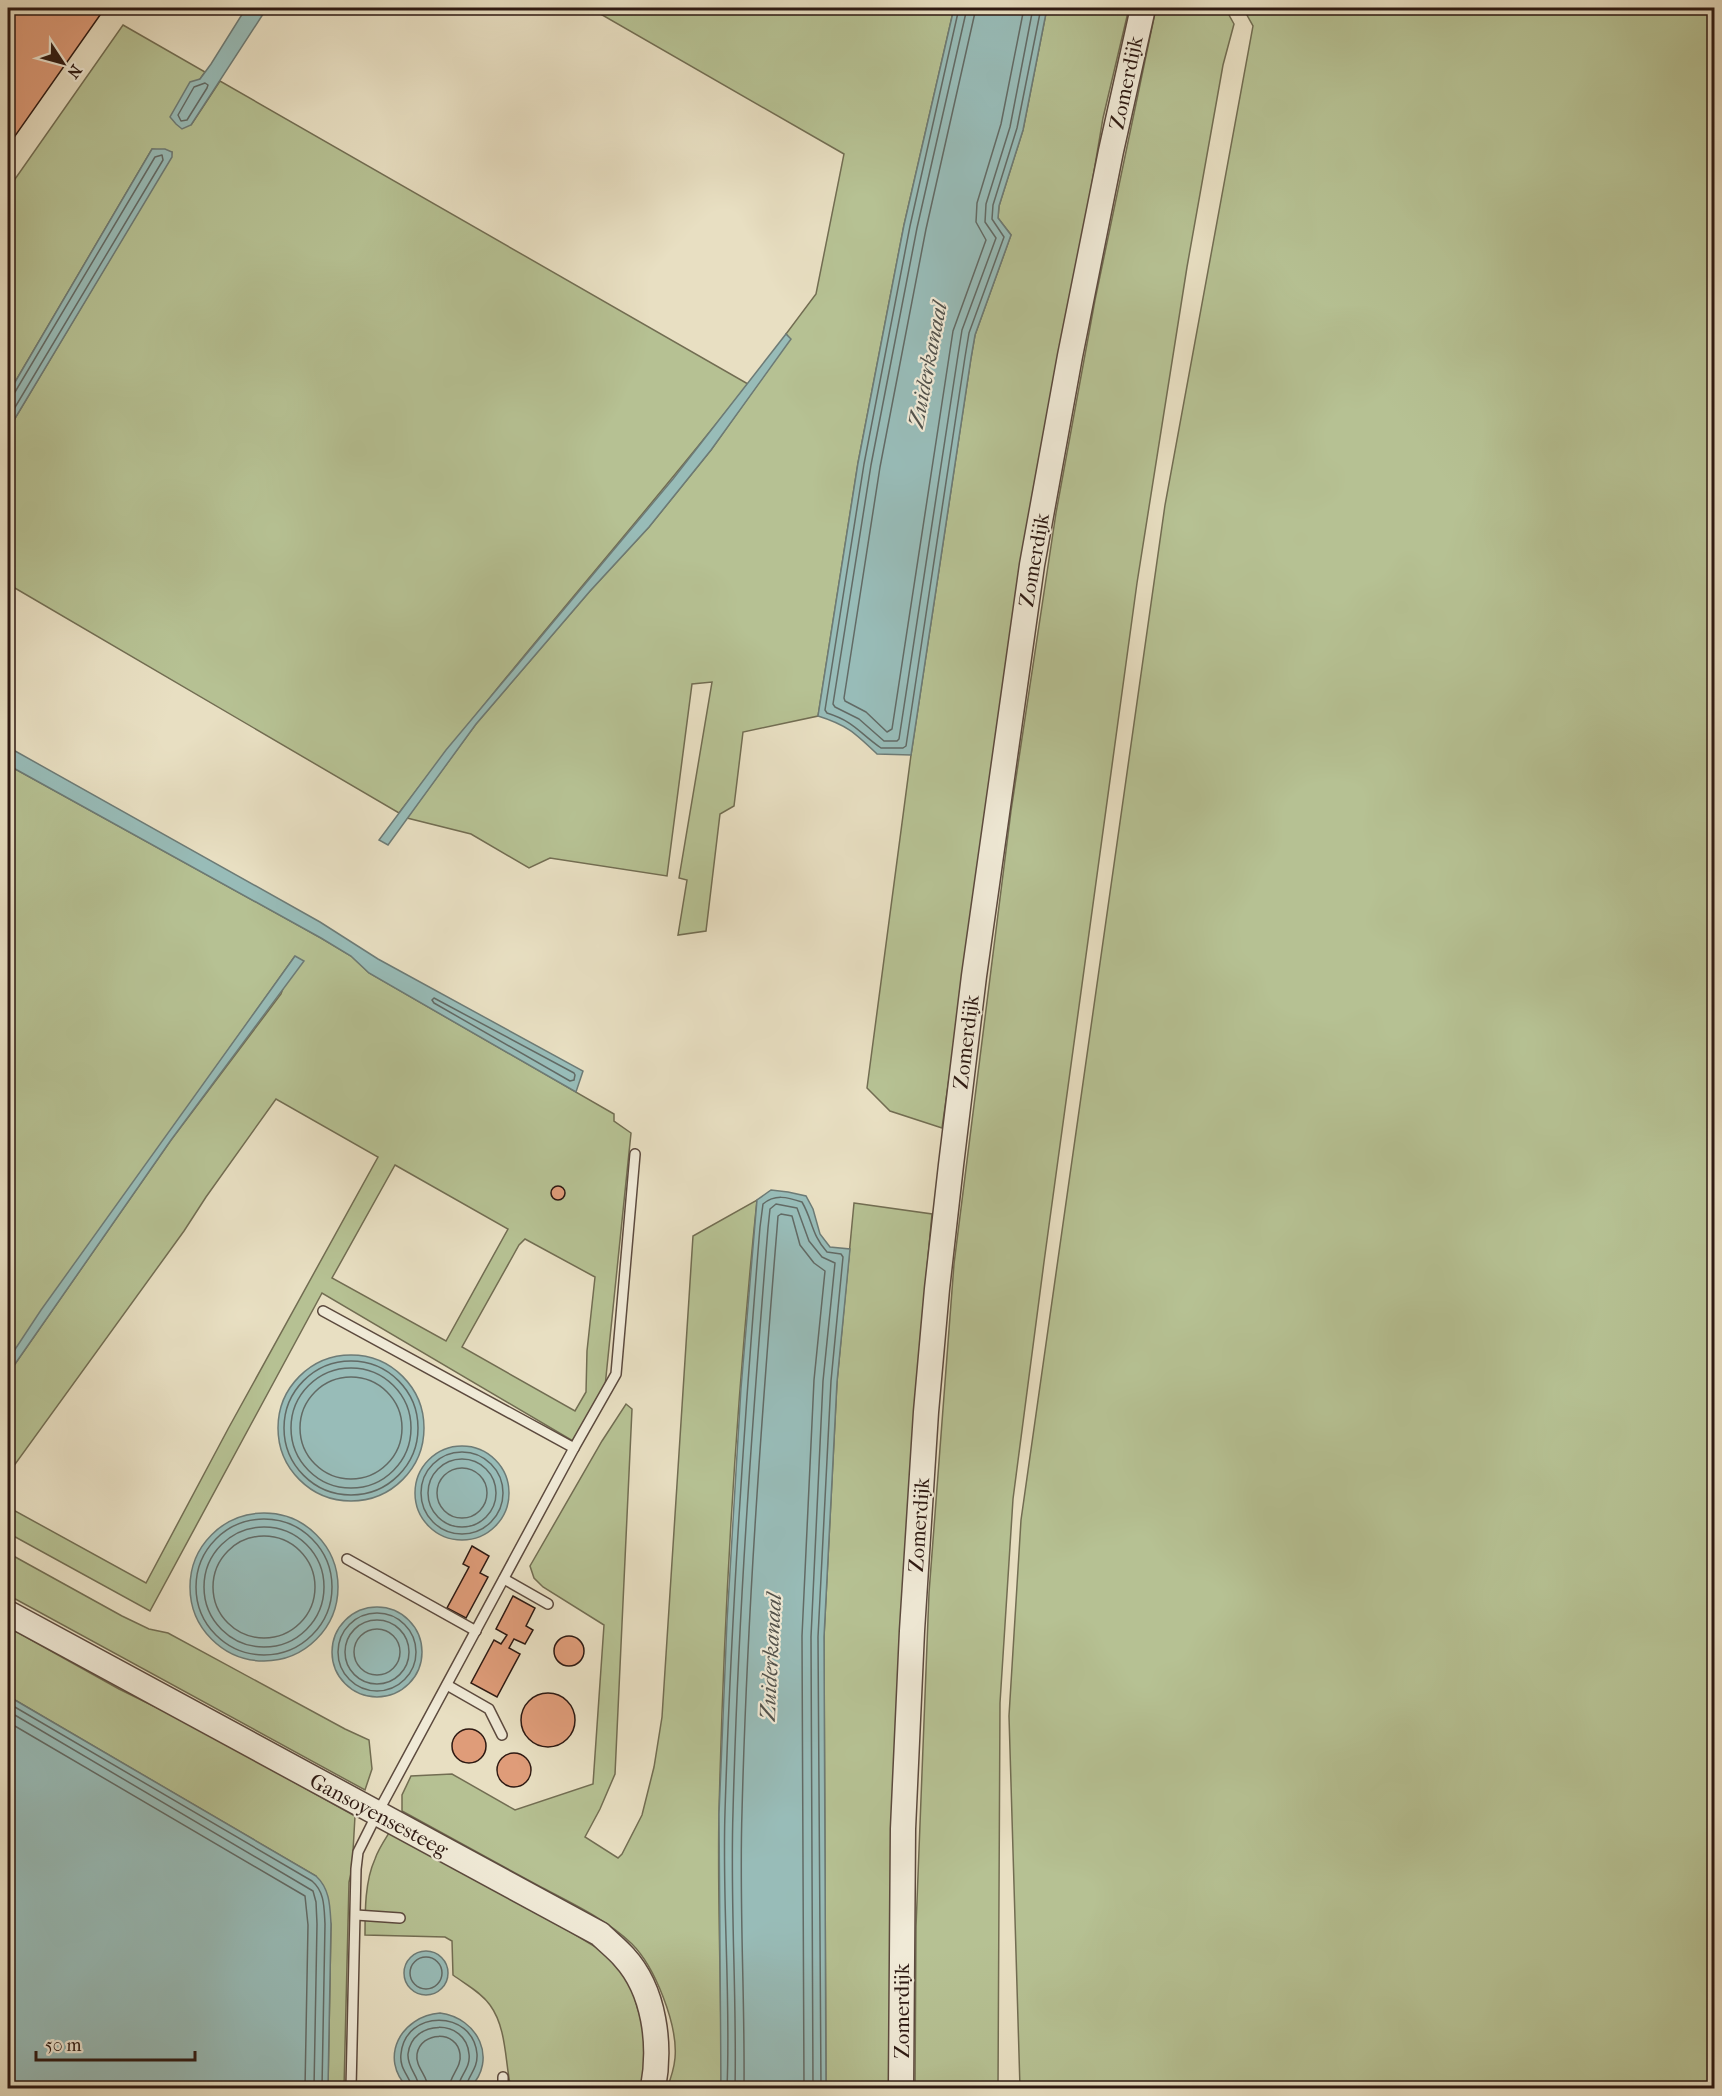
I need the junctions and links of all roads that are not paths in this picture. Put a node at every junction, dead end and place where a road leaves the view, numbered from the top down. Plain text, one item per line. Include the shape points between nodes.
1 (1143, 8) edge
2 (635, 1154) dead end
3 (323, 1311) dead end
4 (574, 1448) junction
5 (347, 1559) dead end
6 (504, 1579) junction
7 (548, 1604) dead end
8 (8, 1612) edge
9 (476, 1631) junction
10 (447, 1685) junction
11 (502, 1735) dead end
12 (377, 1814) junction
13 (356, 1915) junction
14 (400, 1918) dead end
15 (503, 2077) dead end
16 (351, 2088) edge
17 (503, 2088) edge
18 (652, 2088) edge
19 (901, 2088) edge

1 - 19 street, Zomerdijk via 1074,333 1032,565 977,952 946,1208 926,1412 912,1631 903,1829
2 - 4 lane via 616,1374
3 - 4 lane
4 - 6 lane
5 - 9 lane
6 - 7 lane
6 - 9 lane
8 - 12 street, Gansoyensesteeg
9 - 10 lane
10 - 11 lane via 489,1709
10 - 12 lane
12 - 13 lane via 358,1852
12 - 18 street, Gansoyensesteeg via 578,1920 625,1958 644,1989 651,2010 656,2070
13 - 14 lane
13 - 16 lane
15 - 17 lane

